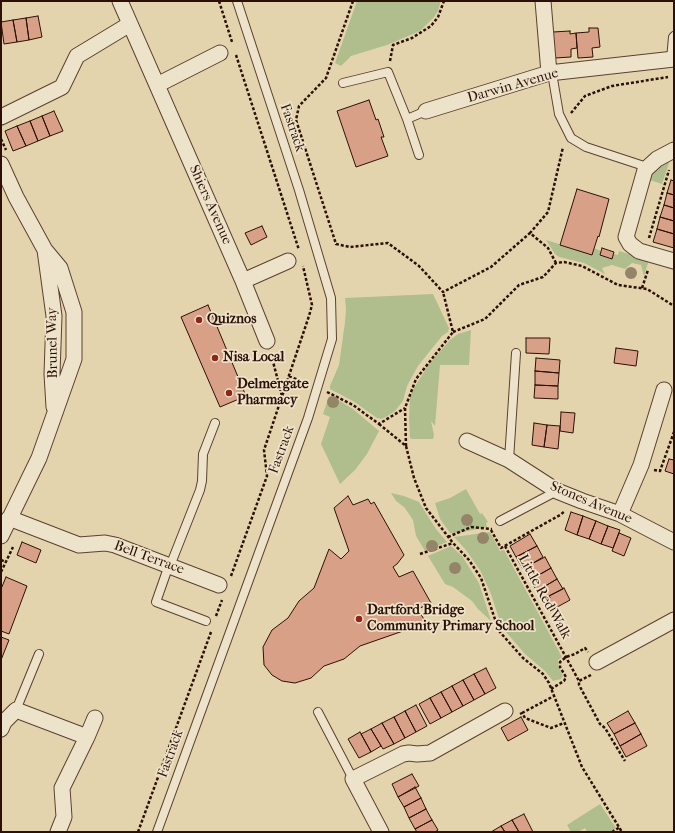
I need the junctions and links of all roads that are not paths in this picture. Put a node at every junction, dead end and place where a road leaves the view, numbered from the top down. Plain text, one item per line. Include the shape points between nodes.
1 (120, 1) edge
2 (236, 1) edge
3 (543, 1) edge
4 (130, 24) junction
5 (674, 36) edge
6 (220, 53) dead end
7 (672, 59) edge
8 (550, 73) junction
9 (343, 83) dead end
10 (157, 85) junction
11 (426, 112) joint
12 (1, 117) edge
13 (407, 119) junction
14 (674, 150) edge
15 (419, 156) dead end
16 (1, 164) edge
17 (647, 167) junction
18 (45, 250) junction
19 (294, 259) road end
20 (674, 261) edge
21 (243, 281) junction
22 (267, 341) road end
23 (516, 353) dead end
24 (664, 390) dead end
25 (55, 414) junction
26 (215, 423) dead end
27 (467, 441) dead end
28 (509, 460) junction
29 (557, 491) junction
30 (620, 514) junction
31 (9, 518) junction
32 (500, 521) dead end
33 (1, 536) edge
34 (674, 542) edge
35 (169, 565) junction
36 (224, 587) road end
37 (674, 620) edge
38 (210, 622) road end
39 (39, 654) dead end
40 (596, 662) road end
41 (16, 710) junction
42 (318, 712) dead end
43 (510, 713) road end
44 (95, 718) dead end
45 (1, 729) edge
46 (87, 737) junction
47 (353, 779) junction
48 (58, 832) edge
49 (157, 832) edge
50 (381, 832) edge

1 - 4 street, Shiers Avenue
2 - 49 lane, Fastrack via 299,190 331,298 332,339 308,418
3 - 8 street
4 - 10 street, Shiers Avenue
4 - 12 street via 77,56 62,88
5 - 7 lane
6 - 10 street
7 - 8 street, Darwin Avenue
8 - 11 street, Darwin Avenue
8 - 17 lane via 559,114 571,138 586,147
9 - 13 lane via 388,72
10 - 21 street, Shiers Avenue
11 - 13 lane
13 - 15 lane
14 - 17 street
16 - 18 street, Brunel Way
17 - 20 street via 626,237 630,244 639,250
18 - 25 street, Brunel Way via 54,316 52,374
18 - 25 street, Brunel Way via 60,268 74,312 74,359
19 - 21 street
21 - 22 street, Shiers Avenue
23 - 28 lane
24 - 30 street via 641,465
25 - 31 street, Brunel Way via 39,458
26 - 35 lane via 203,454 200,490
27 - 28 street, Stones Avenue
28 - 29 street, Stones Avenue
29 - 30 street, Stones Avenue
29 - 32 lane
30 - 34 street, Stones Avenue
31 - 33 street, Brunel Way
31 - 35 street, Bell Terrace via 76,545 111,544
35 - 36 street, Bell Terrace
35 - 38 lane via 156,602
37 - 40 street
39 - 41 lane
41 - 45 street
41 - 46 street
42 - 47 lane
43 - 47 street via 430,752 403,754
44 - 46 street
46 - 48 street via 62,788 64,817
47 - 50 street

